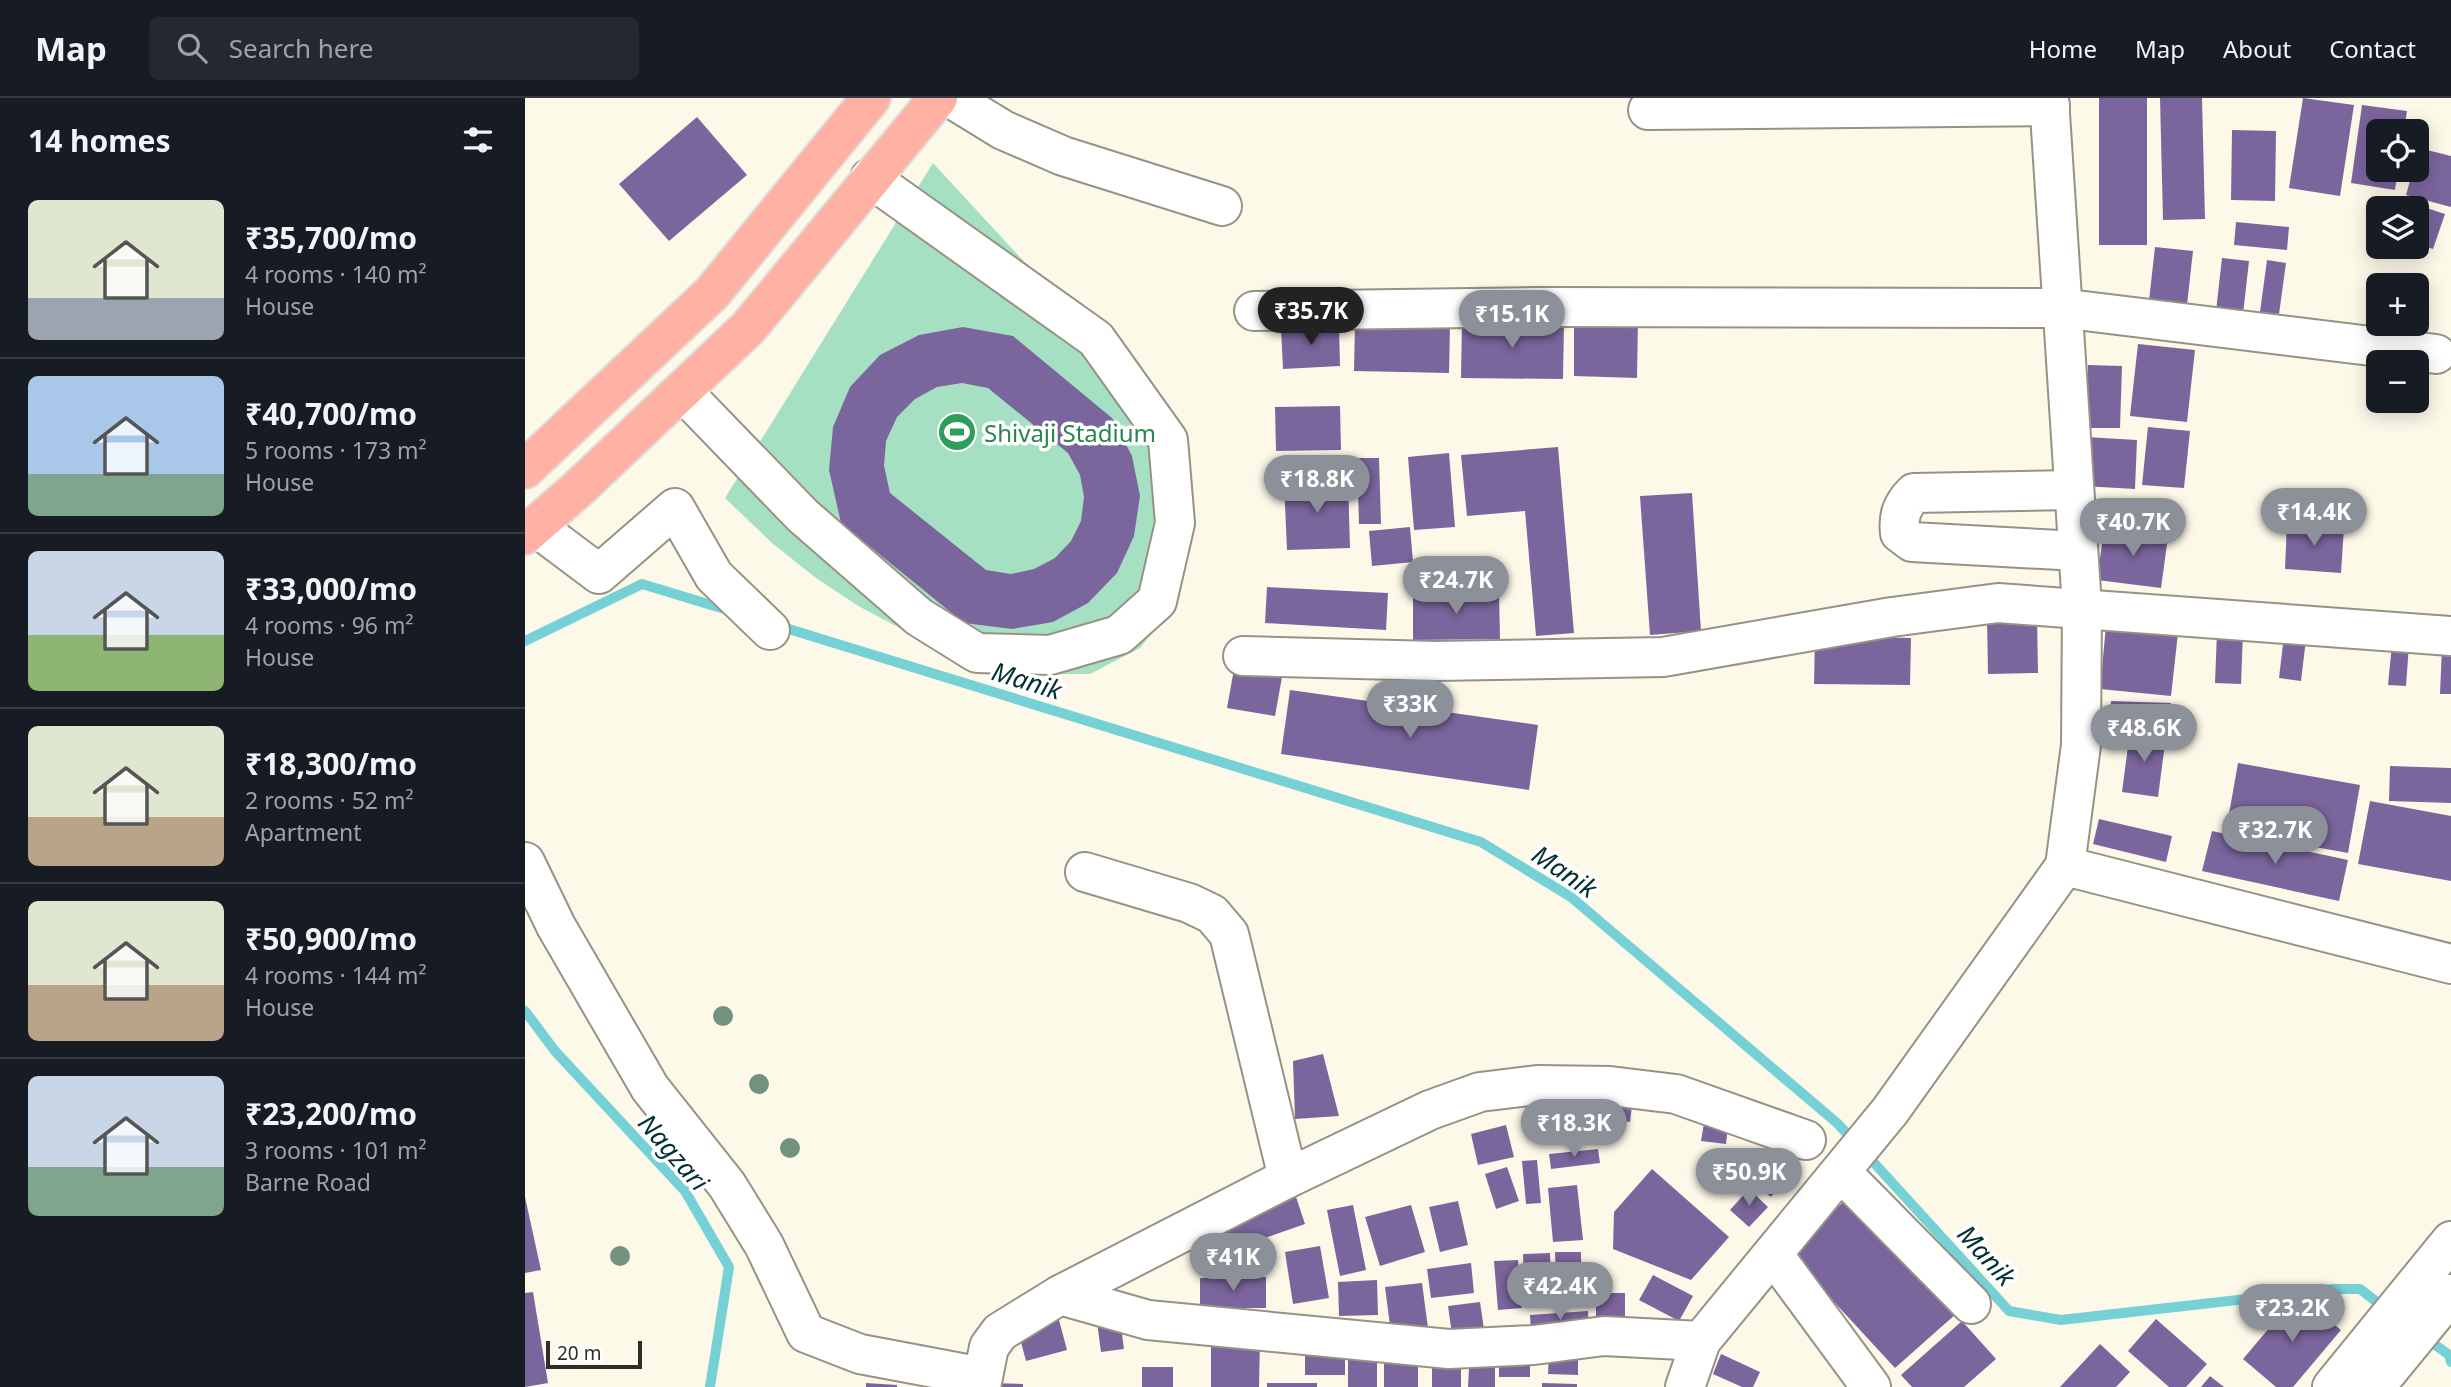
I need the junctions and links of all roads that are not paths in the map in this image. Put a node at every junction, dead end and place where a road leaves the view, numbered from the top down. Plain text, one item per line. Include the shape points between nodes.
1 (871, 98) edge
2 (939, 98) edge
3 (951, 98) edge
4 (2049, 102) edge
5 (1649, 110) dead end
6 (870, 178) junction
7 (1222, 206) dead end
8 (2060, 308) junction
9 (1254, 311) dead end
10 (2437, 354) dead end
11 (621, 379) junction
12 (671, 402) junction
13 (525, 469) edge
14 (2073, 490) junction
15 (530, 531) edge
16 (2078, 551) junction
17 (2082, 607) junction
18 (769, 630) dead end
19 (2451, 636) edge
20 (1243, 656) dead end
21 (525, 862) edge
22 (2066, 866) junction
23 (1085, 872) dead end
24 (2451, 964) edge
25 (1806, 1140) dead end
26 (1847, 1164) junction
27 (1288, 1178) junction
28 (2451, 1241) edge
29 (1773, 1254) junction
30 (1060, 1295) junction
31 (1971, 1304) dead end
32 (2415, 1317) edge
33 (1701, 1341) junction
34 (981, 1382) edge
35 (1685, 1387) edge
36 (1871, 1387) edge
37 (2332, 1387) edge
38 (2375, 1387) edge

1 - 11 main road via 712,293
2 - 6 main road
3 - 7 street via 1003,130 1063,156
4 - 5 street
4 - 8 street
6 - 12 main road via 749,327
6 - 12 street via 1095,339 1168,440 1175,523 1157,601 1119,635 1050,655 977,653 919,617
8 - 9 street
8 - 10 street
8 - 14 street
11 - 12 main road
11 - 13 main road
12 - 15 main road
14 - 16 street
14 - 16 street via 1914,493 1904,503 1898,520 1900,533 1912,542
15 - 18 street via 599,574 675,508 714,576
16 - 17 street
17 - 19 street
17 - 20 street via 1998,603 1663,657 1435,661
17 - 22 street via 2081,745
21 - 34 street via 556,926 650,1088 727,1185 764,1245 806,1333 860,1354
22 - 24 street
22 - 26 street
23 - 27 street via 1189,903 1212,914 1229,934
25 - 27 street via 1676,1094 1610,1086 1537,1085 1480,1092 1430,1110
26 - 29 street
26 - 31 street
27 - 30 street
28 - 32 street
29 - 33 street
29 - 36 street
30 - 33 street via 1148,1320 1449,1349 1534,1345 1604,1335
30 - 34 street via 999,1332 989,1347
32 - 37 street
32 - 38 street
33 - 35 street

